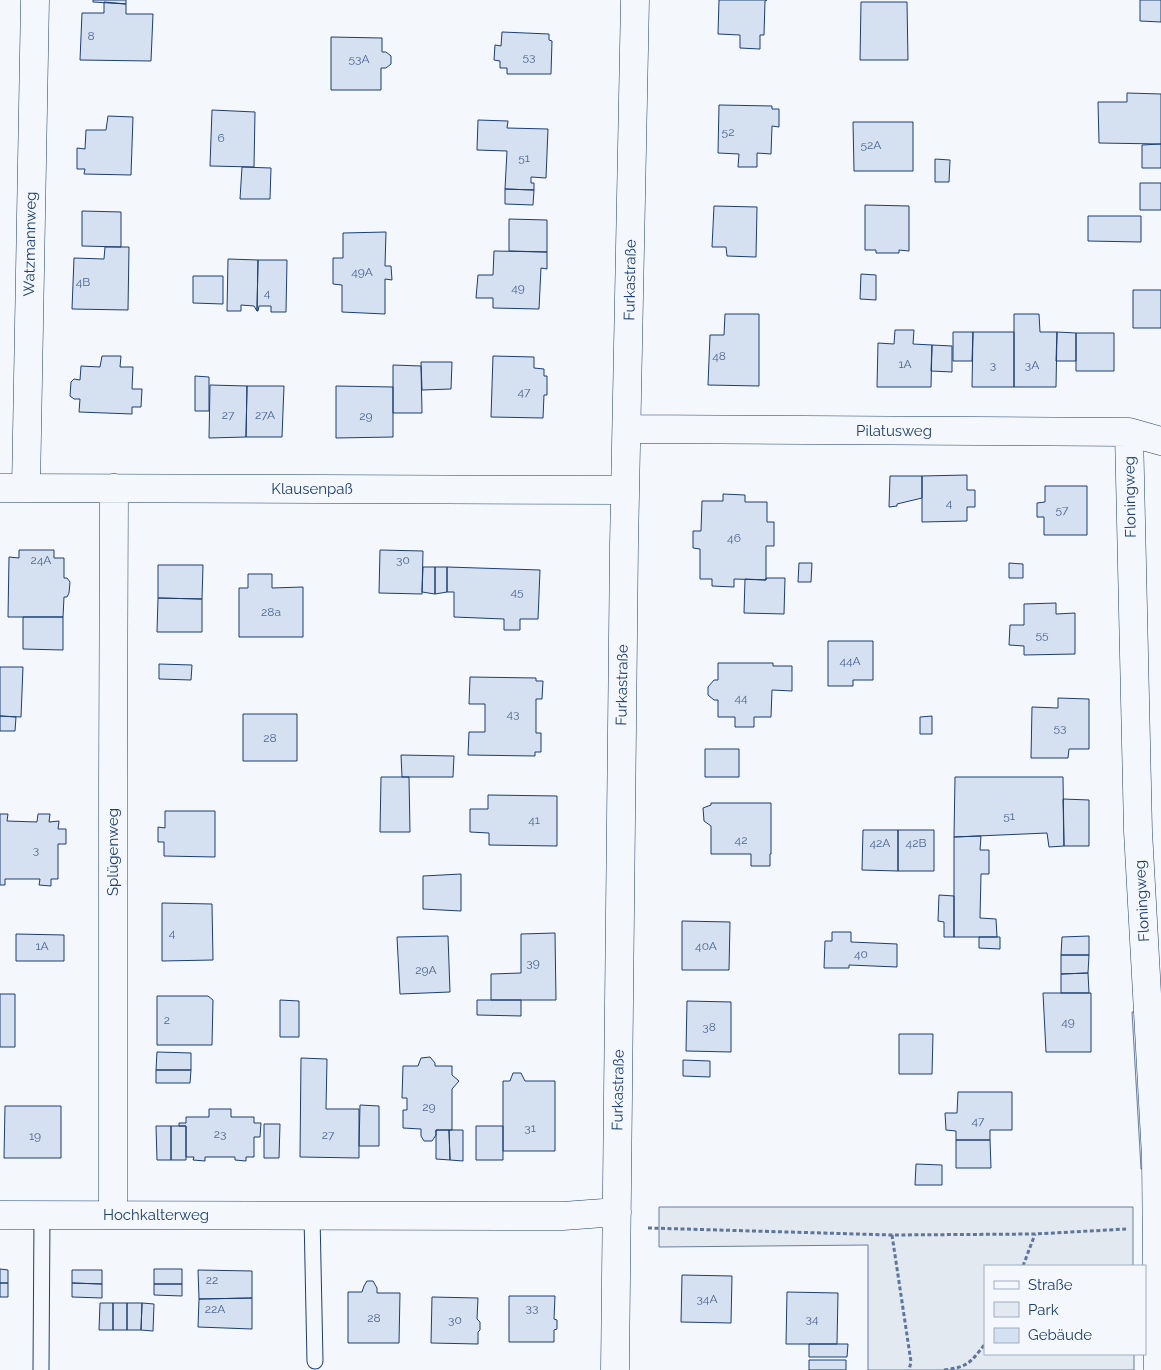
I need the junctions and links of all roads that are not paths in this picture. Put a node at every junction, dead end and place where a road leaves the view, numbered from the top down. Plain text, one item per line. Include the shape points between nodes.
1 (35, 0) edge
2 (635, 0) edge
3 (627, 429) junction
4 (1129, 432) junction
5 (1161, 441) edge
6 (13, 488) edge
7 (114, 488) junction
8 (625, 490) junction
9 (617, 1212) junction
10 (0, 1215) edge
11 (42, 1215) junction
12 (113, 1215) junction
13 (312, 1216) junction
14 (315, 1361) dead end
15 (41, 1370) edge
16 (615, 1370) edge
17 (1158, 1370) edge

1 - 6 street, Watzmannweg
2 - 3 street, Furkastraße
3 - 4 street, Pilatusweg
3 - 8 street, Furkastraße
4 - 5 street, Pilatusweg
4 - 17 street, Floningweg via 1138,831 1156,1157
6 - 7 street, Klausenpaß
7 - 8 street, Klausenpaß
7 - 12 street, Splügenweg
8 - 9 street, Furkastraße
9 - 13 street, Hochkalterweg via 563,1216
9 - 16 street, Furkastraße
10 - 11 street, Hochkalterweg
11 - 12 street, Hochkalterweg
11 - 15 lane
12 - 13 street, Hochkalterweg
13 - 14 lane

